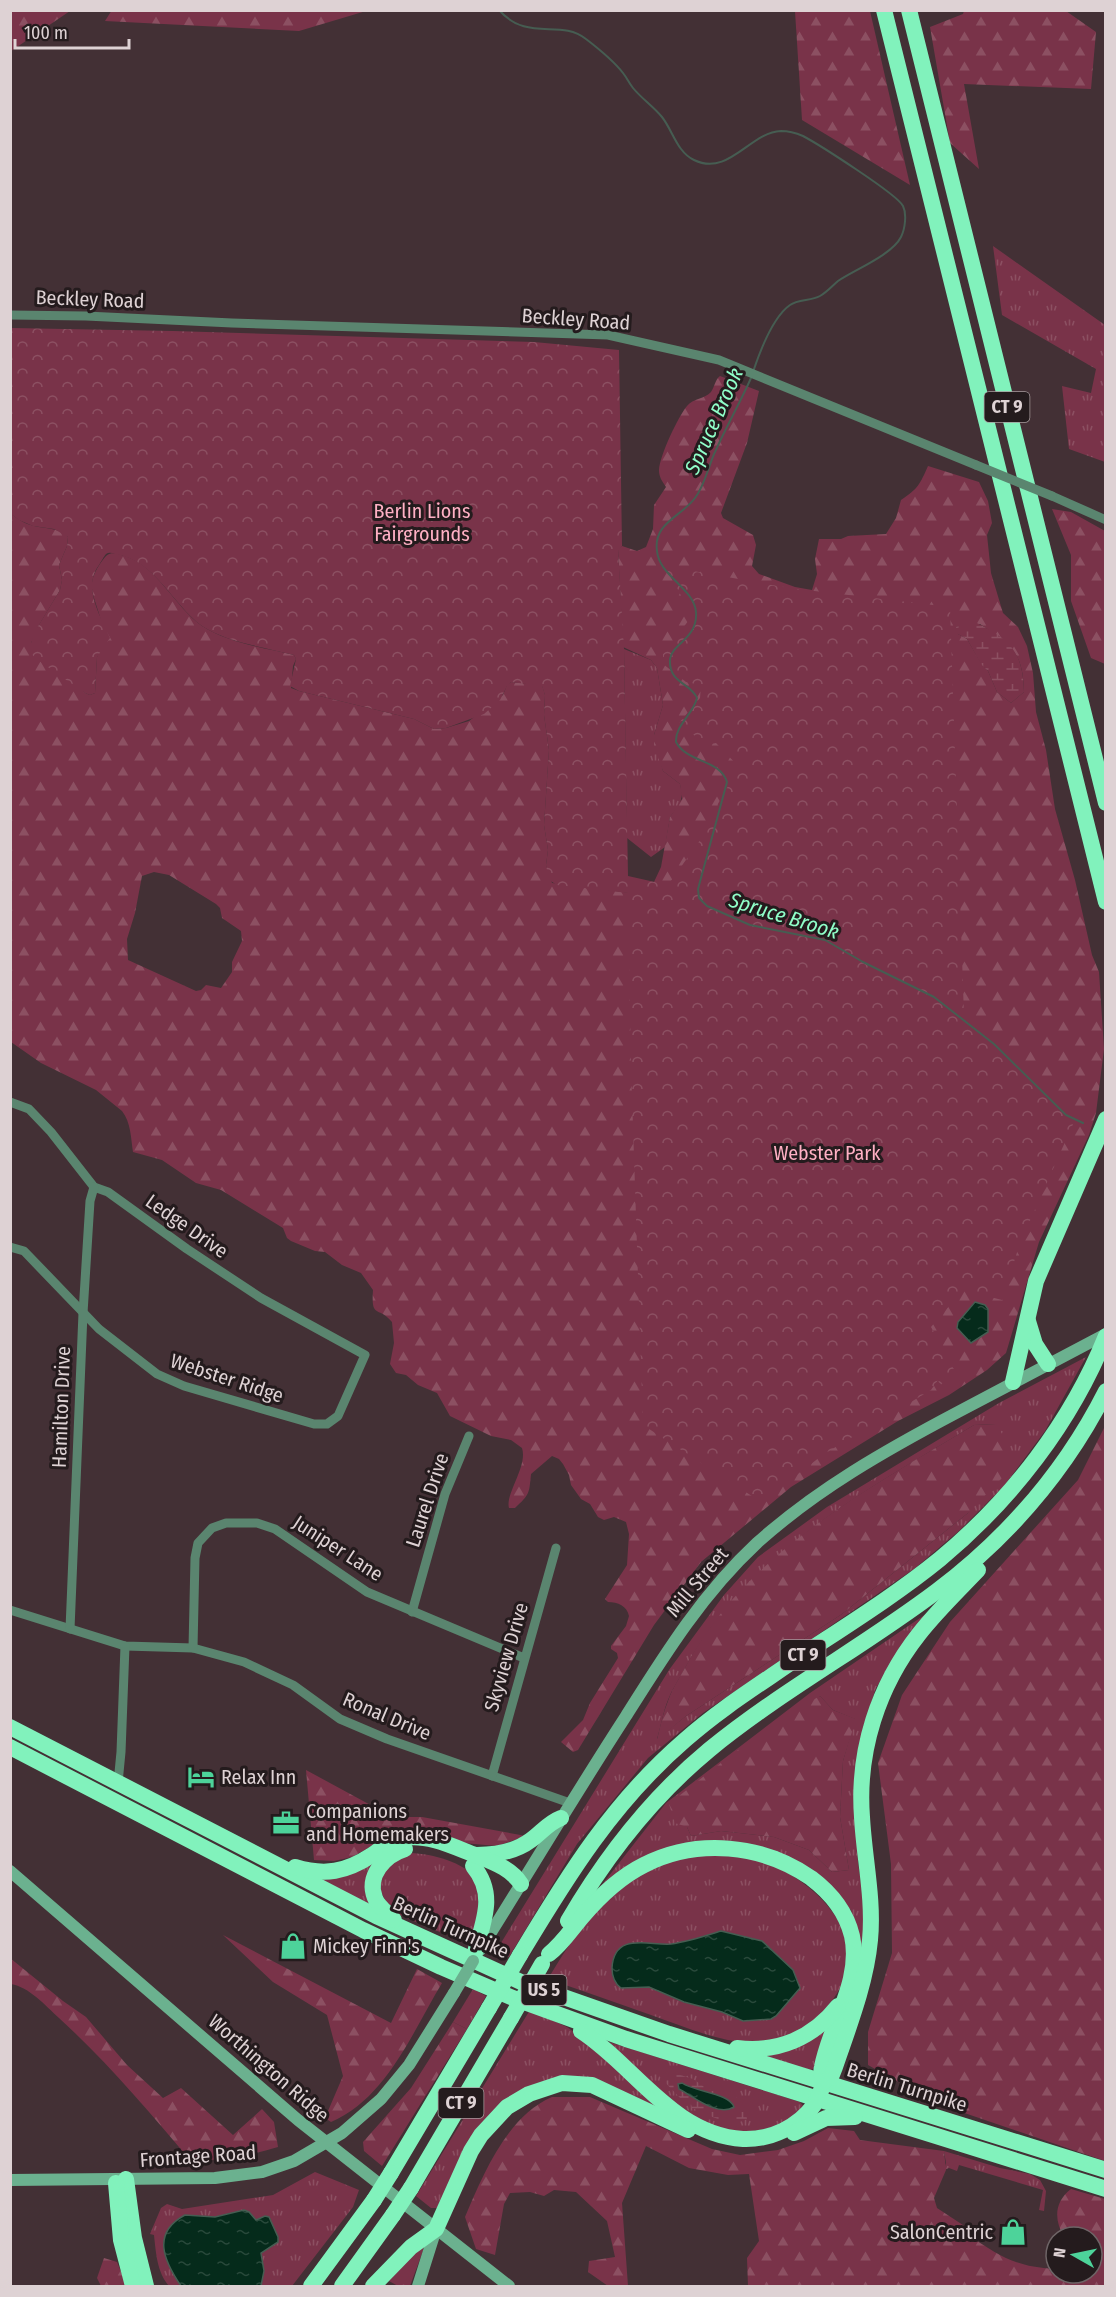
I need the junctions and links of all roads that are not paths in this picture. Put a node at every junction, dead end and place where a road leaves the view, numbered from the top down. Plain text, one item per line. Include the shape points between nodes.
1 (884, 10) edge
2 (909, 10) edge
3 (10, 315) edge
4 (1106, 520) edge
5 (1106, 802) edge
6 (1106, 902) edge
7 (10, 1102) edge
8 (1106, 1119) edge
9 (94, 1187) junction
10 (10, 1247) edge
11 (82, 1313) junction
12 (1027, 1315) junction
13 (1106, 1335) edge
14 (366, 1355) joint
15 (1048, 1364) junction
16 (1013, 1382) junction
17 (1106, 1391) edge
18 (469, 1436) dead end
19 (1019, 1517) junction
20 (556, 1548) dead end
21 (10, 1610) edge
22 (412, 1612) junction
23 (70, 1629) junction
24 (125, 1646) junction
25 (192, 1648) junction
26 (524, 1658) junction
27 (10, 1727) edge
28 (10, 1748) edge
29 (492, 1776) junction
30 (118, 1783) junction
31 (570, 1803) junction
32 (561, 1818) junction
33 (474, 1860) junction
34 (277, 1865) junction
35 (10, 1871) edge
36 (521, 1884) junction
37 (403, 1930) junction
38 (482, 1939) junction
39 (545, 1959) junction
40 (473, 1961) joint
41 (844, 1998) junction
42 (560, 2017) junction
43 (703, 2044) junction
44 (823, 2082) junction
45 (817, 2099) junction
46 (881, 2119) junction
47 (778, 2133) junction
48 (721, 2135) junction
49 (327, 2143) junction
50 (1106, 2170) edge
51 (121, 2179) junction
52 (10, 2180) edge
53 (1106, 2189) edge
54 (436, 2229) junction
55 (133, 2286) edge
56 (146, 2286) edge
57 (311, 2286) edge
58 (342, 2286) edge
59 (373, 2286) edge
60 (390, 2286) edge
61 (418, 2286) edge
62 (509, 2286) edge

1 - 6 highway, CT 9
2 - 5 highway, CT 9
3 - 4 street, Beckley Road, bridge via 608,335 719,360
7 - 9 street, Ledge Drive via 29,1109
8 - 12 highway via 1040,1270
9 - 11 street, Hamilton Drive
9 - 14 street, Ledge Drive via 108,1192 261,1298
10 - 11 street, Webster Ridge via 24,1251
11 - 14 street, Webster Ridge via 157,1374 184,1386 314,1424 327,1424 338,1416
11 - 23 street, Hamilton Drive
12 - 15 highway via 1035,1344
12 - 16 highway
13 - 15 main road, Mill Street
13 - 57 highway, CT 9, bridge via 1061,1421 1033,1463 966,1536 903,1587 682,1742 614,1812 581,1856 374,2200
15 - 16 main road, Mill Street
16 - 31 main road, Mill Street via 845,1475 748,1552 691,1617
17 - 19 highway, CT 9 via 1065,1459
18 - 22 street, Laurel Drive via 445,1494
19 - 39 highway, CT 9 via 936,1592 744,1724 683,1773 644,1812 610,1855
19 - 44 highway via 1000,1546 912,1643 886,1685 873,1718 865,1751 861,1801 871,1912 869,1948 836,2067
20 - 26 street, Skyview Drive
21 - 23 street, Ronal Drive
22 - 25 street, Juniper Lane via 367,1592 275,1528 256,1523 226,1523 212,1528 198,1543
22 - 26 street, Juniper Lane
23 - 24 street, Ronal Drive
24 - 25 street, Ronal Drive
24 - 30 street
25 - 29 street, Ronal Drive via 244,1662 293,1685 340,1719
26 - 29 street, Skyview Drive
27 - 30 highway, Berlin Turnpike / US 5
28 - 42 highway, Berlin Turnpike / US 5 via 384,1940
29 - 31 street, Ronal Drive
30 - 34 highway, Berlin Turnpike / US 5
31 - 32 main road, Mill Street
32 - 33 highway via 517,1848
32 - 36 main road, Mill Street
33 - 34 highway via 431,1840 411,1838 391,1843 337,1872 318,1873
33 - 36 highway via 508,1882
33 - 37 highway via 420,1848 399,1851 387,1858 376,1874 374,1895
33 - 38 highway via 487,1896
34 - 37 highway, Berlin Turnpike / US 5
35 - 49 main road, Worthington Ridge
36 - 38 main road, Mill Street
37 - 43 highway, Berlin Turnpike / US 5 via 521,1982
38 - 40 highway
39 - 41 highway via 606,1892 645,1864 693,1849 745,1850 795,1868 821,1886 842,1909 851,1931 854,1956
39 - 58 highway, CT 9, bridge via 411,2188
40 - 49 main road, Frontage Road, bridge via 392,2087 362,2117
41 - 43 highway via 821,2025 780,2046 753,2050
41 - 44 highway via 822,2067
42 - 45 highway, Berlin Turnpike / US 5
42 - 48 highway via 606,2049 679,2115
43 - 44 highway, Berlin Turnpike / US 5
44 - 45 highway
44 - 50 highway, Berlin Turnpike / US 5
45 - 46 highway, Berlin Turnpike / US 5
45 - 47 highway via 801,2119
46 - 47 highway via 834,2116 794,2133
46 - 53 highway, Berlin Turnpike / US 5
47 - 48 highway via 751,2139
48 - 54 highway via 687,2130 592,2085 567,2083 546,2087 512,2103 487,2128 471,2151
49 - 51 main road, Frontage Road via 294,2161 255,2174 207,2179
49 - 54 main road, Worthington Ridge
51 - 52 main road, Frontage Road
51 - 55 highway via 121,2240
51 - 56 highway
54 - 59 highway via 411,2247
54 - 61 main road
54 - 62 main road, Worthington Ridge
59 - 60 highway

